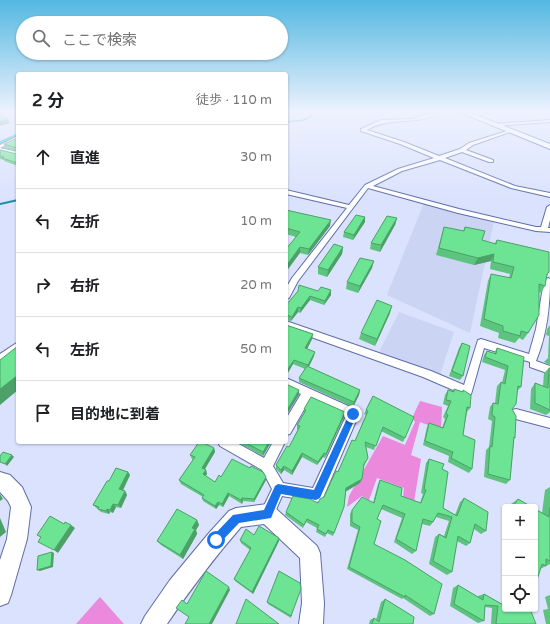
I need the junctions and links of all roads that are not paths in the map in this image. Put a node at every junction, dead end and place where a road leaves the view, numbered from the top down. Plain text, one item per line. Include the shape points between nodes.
1 (11, 142) edge
2 (402, 142) edge
3 (476, 142) edge
4 (537, 142) edge
5 (550, 147) edge
6 (0, 148) edge
7 (462, 150) junction
8 (16, 153) edge
9 (439, 158) junction
10 (491, 161) dead end
11 (368, 186) junction
12 (288, 192) edge
13 (550, 195) edge
14 (351, 207) junction
15 (550, 207) edge
16 (547, 230) edge
17 (288, 278) edge
18 (295, 280) junction
19 (548, 281) edge
20 (288, 292) edge
21 (288, 325) edge
22 (546, 326) edge
23 (16, 348) edge
24 (0, 360) edge
25 (534, 364) dead end
26 (550, 370) edge
27 (288, 383) edge
28 (308, 392) junction
29 (516, 414) edge
30 (550, 423) edge
31 (288, 427) edge
32 (228, 444) edge
33 (278, 444) edge
34 (266, 466) junction
35 (0, 481) edge
36 (278, 489) junction
37 (267, 514) junction
38 (0, 595) edge
39 (153, 624) edge
40 (311, 624) edge

1 - 6 street
2 - 9 street
3 - 7 street
4 - 5 street
6 - 8 street
7 - 9 street
7 - 10 street
9 - 11 street via 400,170
9 - 13 street via 507,185
11 - 14 street
11 - 16 street via 458,211
12 - 14 street
14 - 18 street
15 - 16 street
17 - 18 street
18 - 20 street
19 - 22 street
21 - 22 street via 427,374 467,391 481,343 532,359
23 - 24 street
25 - 26 street
27 - 28 street
28 - 31 street
28 - 36 street via 353,414 316,495
29 - 30 street
32 - 34 street
33 - 34 street
34 - 36 street
35 - 38 street via 14,494 21,507 17,539
36 - 37 street
37 - 39 street via 236,518 182,582
37 - 40 street via 310,553 313,603

